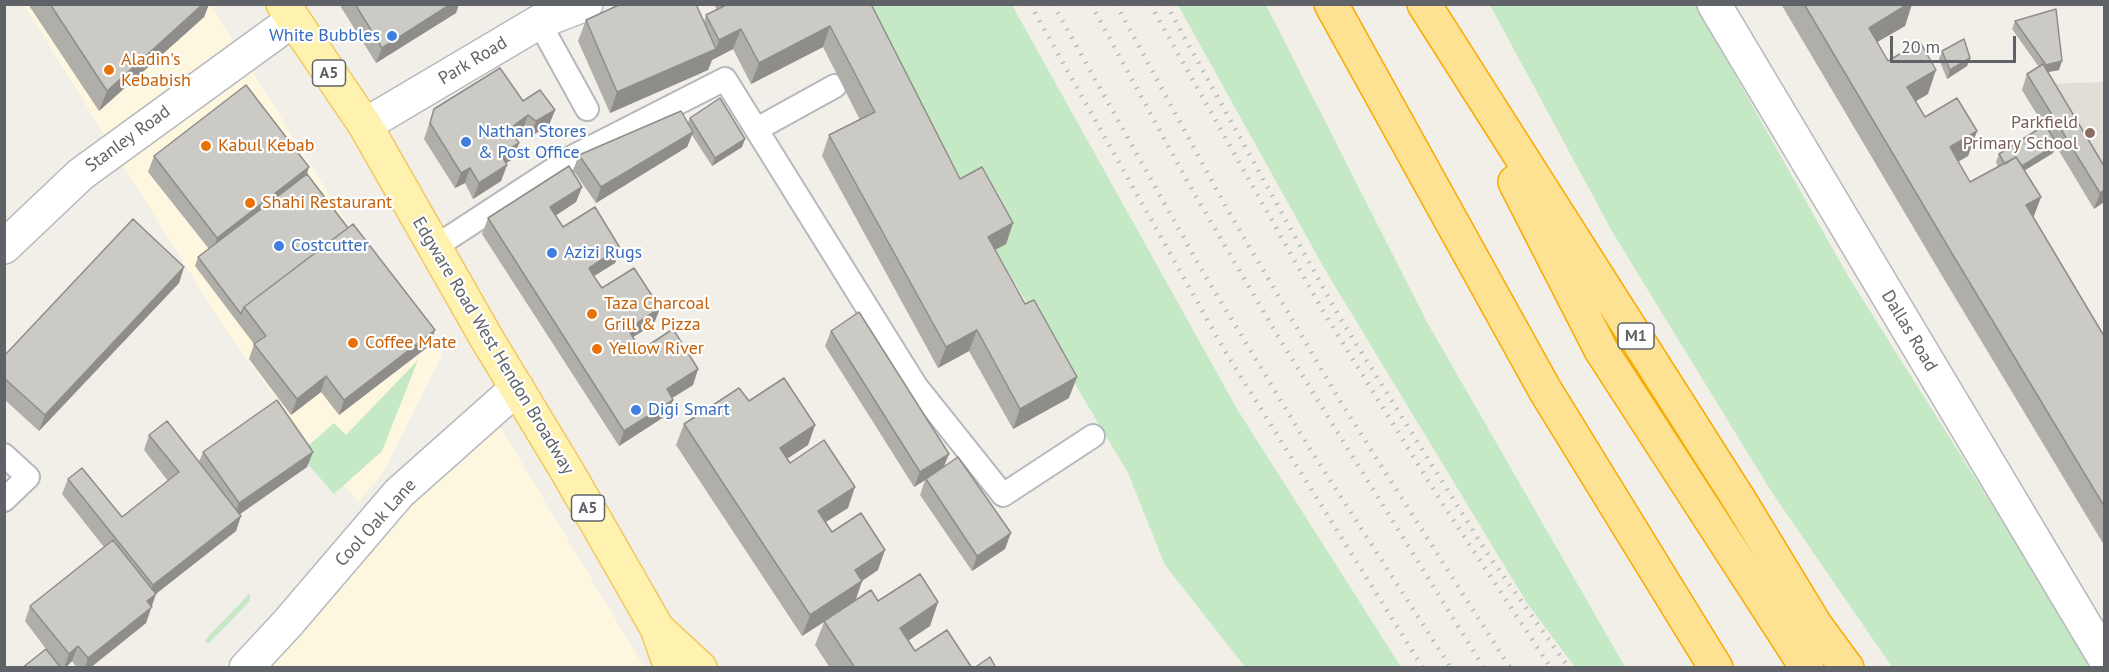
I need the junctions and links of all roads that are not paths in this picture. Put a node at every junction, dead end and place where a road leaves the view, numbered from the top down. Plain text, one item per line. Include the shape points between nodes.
1 (586, 4) edge
2 (1332, 4) edge
3 (1424, 4) edge
4 (1714, 4) edge
5 (288, 12) edge
6 (539, 22) junction
7 (835, 86) dead end
8 (587, 109) dead end
9 (364, 125) junction
10 (757, 129) junction
11 (4, 247) edge
12 (435, 247) junction
13 (517, 388) junction
14 (1093, 436) dead end
15 (4, 455) edge
16 (4, 500) edge
17 (657, 628) junction
18 (2104, 657) edge
19 (246, 668) edge
20 (671, 668) edge
21 (700, 668) edge
22 (1716, 668) edge
23 (1808, 668) edge
24 (1847, 668) edge

1 - 6 street, Park Road
2 - 22 highway via 1545,390
3 - 23 highway, M1 via 1601,350
3 - 24 highway, M1 via 1816,626
4 - 18 street, Dallas Road
5 - 9 main road, A5
5 - 11 street, Stanley Road via 81,174
6 - 8 lane
6 - 9 street, Park Road
7 - 10 lane
9 - 12 main road, Edgware Road West Hendon Broadway / A5
10 - 12 lane via 725,79 574,156
10 - 14 lane via 916,386 1003,495
12 - 13 main road, Edgware Road West Hendon Broadway / A5
13 - 17 main road, Edgware Road West Hendon Broadway / A5
13 - 19 street, Cool Oak Lane via 399,493
15 - 16 lane via 28,477
17 - 20 main road, A5
17 - 21 main road, A5

